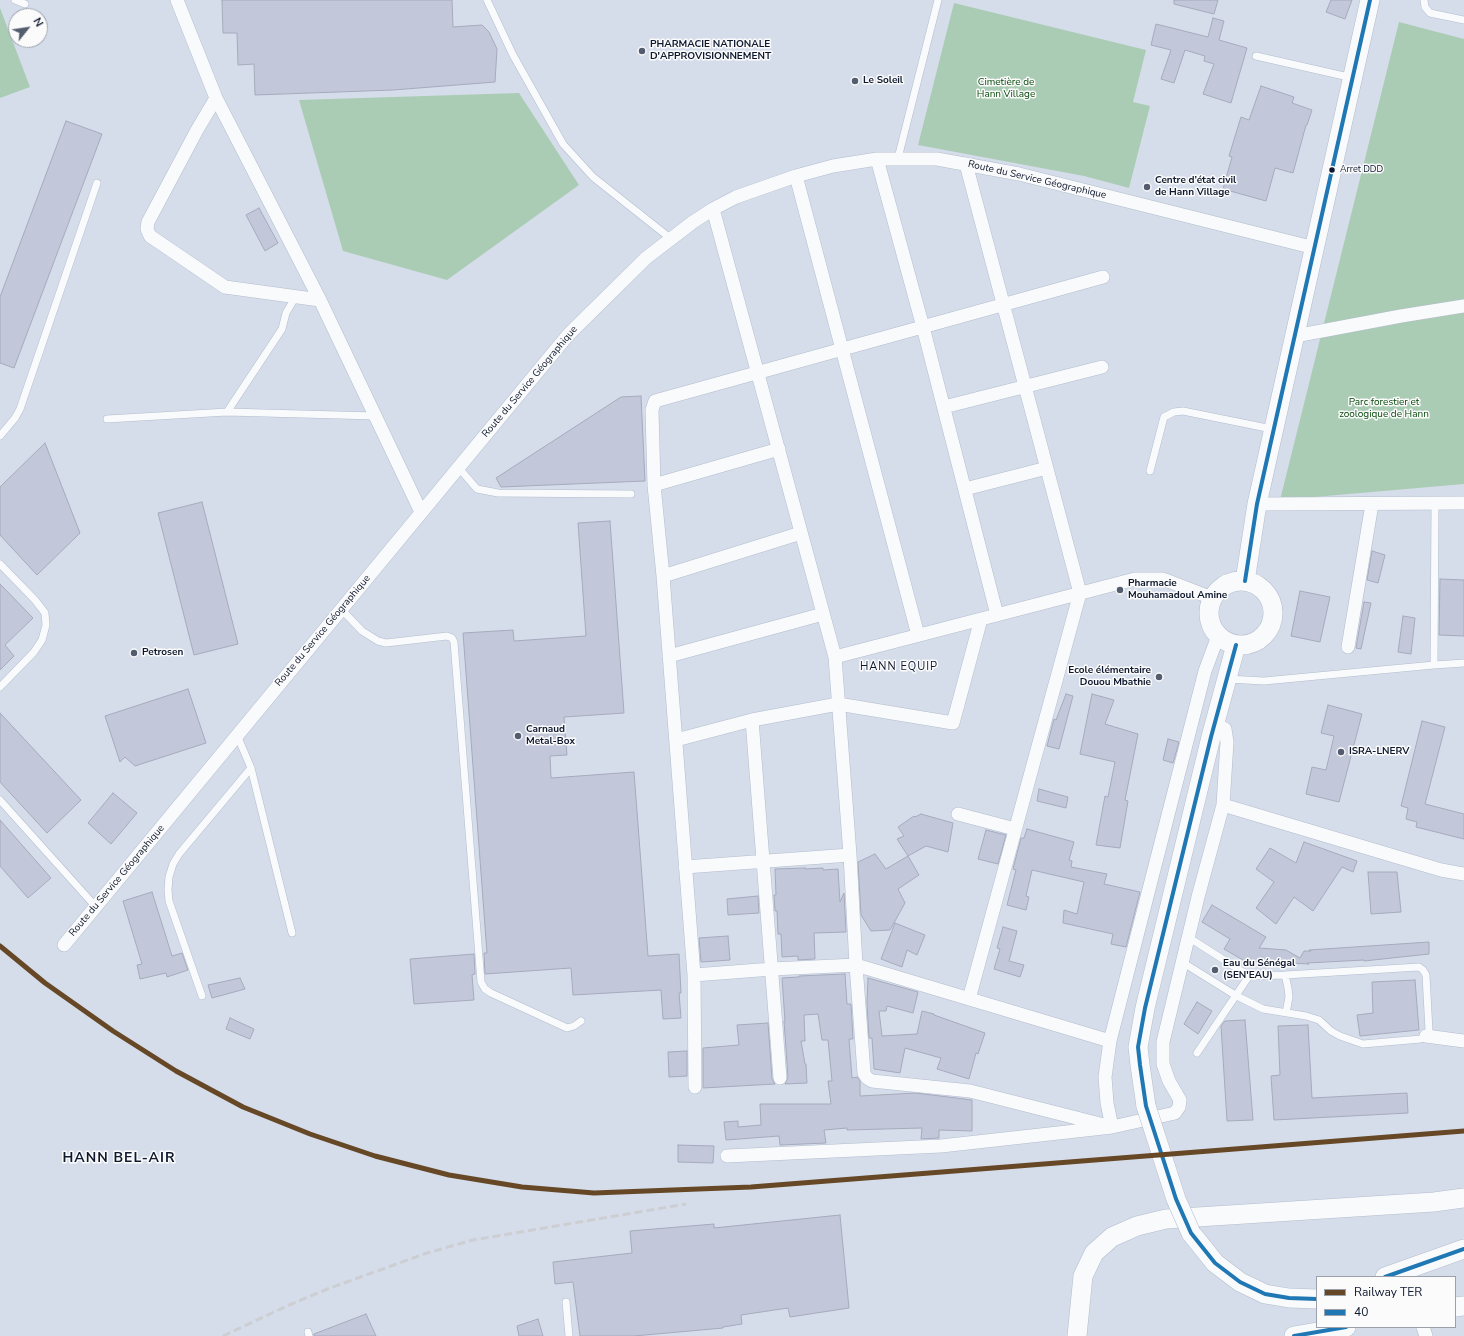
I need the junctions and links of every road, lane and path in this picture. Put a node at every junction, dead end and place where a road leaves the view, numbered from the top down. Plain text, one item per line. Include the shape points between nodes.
1 (15, 0) edge
2 (177, 0) edge
3 (487, 0) edge
4 (938, 0) edge
5 (1370, 0) edge
6 (1424, 0) edge
7 (25, 4) dead end
8 (1464, 20) edge
9 (1256, 56) dead end
10 (1353, 78) junction
11 (216, 98) junction
12 (898, 158) junction
13 (877, 159) junction
14 (966, 164) junction
15 (796, 176) junction
16 (98, 184) dead end
17 (713, 209) junction
18 (670, 238) junction
19 (1315, 248) junction
20 (1103, 277) dead end
21 (296, 296) junction
22 (320, 300) junction
23 (1003, 305) junction
24 (1464, 306) edge
25 (923, 327) junction
26 (1295, 336) junction
27 (842, 349) junction
28 (1102, 367) dead end
29 (758, 372) junction
30 (1025, 386) junction
31 (944, 407) junction
32 (227, 412) junction
33 (376, 416) junction
34 (107, 419) dead end
35 (1274, 429) junction
36 (0, 436) edge
37 (779, 450) junction
38 (458, 468) junction
39 (1046, 468) junction
40 (1150, 471) dead end
41 (654, 484) junction
42 (965, 489) junction
43 (631, 494) dead end
44 (1464, 503) edge
45 (1258, 504) junction
46 (1372, 504) junction
47 (1434, 504) junction
48 (421, 512) junction
49 (801, 533) junction
50 (0, 564) edge
51 (663, 576) junction
52 (1245, 581) junction
53 (1080, 593) junction
54 (1212, 598) junction
55 (341, 609) junction
56 (823, 614) junction
57 (997, 615) junction
58 (981, 619) junction
59 (918, 635) junction
60 (1218, 636) junction
61 (1236, 645) junction
62 (1348, 647) dead end
63 (668, 656) junction
64 (835, 657) junction
65 (1464, 664) edge
66 (1434, 665) junction
67 (1205, 671) junction
68 (1227, 679) junction
69 (0, 687) edge
70 (838, 704) junction
71 (752, 720) junction
72 (1214, 724) junction
73 (237, 735) junction
74 (676, 740) junction
75 (251, 768) junction
76 (0, 800) edge
77 (1223, 805) junction
78 (958, 814) dead end
79 (1015, 829) junction
80 (850, 855) junction
81 (763, 861) junction
82 (685, 867) junction
83 (1464, 874) edge
84 (96, 907) junction
85 (292, 933) dead end
86 (1188, 937) junction
87 (64, 945) dead end
88 (1182, 962) junction
89 (856, 965) junction
90 (772, 969) junction
91 (694, 975) junction
92 (1285, 975) junction
93 (1249, 976) junction
94 (1235, 995) junction
95 (202, 996) dead end
96 (968, 999) junction
97 (1286, 1013) junction
98 (581, 1021) dead end
99 (1426, 1036) junction
100 (1110, 1040) junction
101 (1464, 1041) edge
102 (1197, 1053) dead end
103 (780, 1078) dead end
104 (695, 1087) dead end
105 (1112, 1127) junction
106 (727, 1156) dead end
107 (1464, 1198) edge
108 (1464, 1249) edge
109 (1388, 1276) edge
110 (1316, 1299) edge
111 (566, 1302) dead end
112 (1340, 1328) edge
113 (569, 1336) edge
114 (1077, 1336) edge
115 (1294, 1336) edge

1 - 7 lane
2 - 11 street
3 - 18 lane via 513,54 563,144 593,177
4 - 12 lane
5 - 10 main road
6 - 8 lane via 1425,7 1430,13
9 - 10 lane
10 - 19 main road
11 - 21 street via 148,222 147,229 155,240 225,287
11 - 22 street
12 - 13 street, Route du Service Géographique
12 - 14 street, Route du Service Géographique via 937,159
13 - 15 street, Route du Service Géographique via 833,166
13 - 25 street
14 - 19 street, Route du Service Géographique via 1019,174
14 - 23 street
15 - 17 street, Route du Service Géographique via 736,197
15 - 27 street
16 - 36 lane via 20,409 16,418
17 - 18 street, Route du Service Géographique
17 - 29 street
18 - 38 street, Route du Service Géographique via 646,258 568,335
19 - 26 main road
20 - 23 street
21 - 22 street
21 - 32 lane via 286,313 282,329
22 - 33 street
23 - 25 street
23 - 30 street
24 - 26 street
25 - 27 street
25 - 31 street
26 - 35 main road
27 - 29 street
27 - 59 street
28 - 30 street
29 - 37 street
29 - 41 street via 655,400 652,410
30 - 31 street
30 - 39 street
31 - 42 street
32 - 33 lane
32 - 34 lane
33 - 48 street
35 - 40 lane via 1183,411 1174,412 1164,417
35 - 45 main road
37 - 41 street
37 - 49 street
38 - 43 lane via 477,489 498,493
38 - 48 street, Route du Service Géographique
39 - 42 street
39 - 53 street
41 - 51 street
42 - 57 street
44 - 47 street
45 - 46 street
45 - 52 main road
46 - 47 street
46 - 62 street
47 - 66 lane
48 - 55 street, Route du Service Géographique
49 - 51 street
49 - 56 street
50 - 69 lane via 45,613 46,625 38,646
51 - 63 street
52 - 54 main road via 1226,584
52 - 61 main road via 1261,587 1267,594 1273,609 1273,618 1271,626 1260,639 1245,645
53 - 54 street via 1135,579 1163,579
53 - 57 street
53 - 79 street
54 - 60 main road via 1209,618
55 - 73 street, Route du Service Géographique
55 - 98 lane via 362,631 378,641 386,643 447,636 452,638 481,982 491,993 567,1028
56 - 63 street
56 - 64 street
57 - 58 street
58 - 59 street
58 - 70 street via 953,723
59 - 64 street
60 - 61 main road
60 - 67 street
61 - 68 main road
63 - 74 street
64 - 70 street
65 - 66 lane
66 - 68 lane via 1264,682
67 - 68 street
67 - 100 street
68 - 72 main road
70 - 71 street
70 - 80 street
71 - 74 street
71 - 81 street
72 - 77 street via 1225,729 1227,742
72 - 110 main road, bridge via 1138,1046 1146,1106 1176,1200 1191,1233 1216,1263 1240,1282 1265,1294
73 - 75 lane
73 - 84 street, Route du Service Géographique
74 - 82 street
75 - 85 lane
75 - 95 lane via 179,854 169,877 170,901
76 - 84 lane
77 - 83 street via 1441,870
77 - 86 street
78 - 79 street
79 - 96 street
80 - 81 street
80 - 89 street
81 - 82 street
81 - 90 street
82 - 91 street
84 - 87 street, Route du Service Géographique
86 - 88 street
86 - 93 lane
88 - 94 lane
88 - 105 street via 1163,1042 1163,1064 1180,1100 1179,1107 1175,1113
89 - 90 street
89 - 96 street
89 - 105 street via 864,1073 867,1078 872,1081 970,1091
90 - 91 street
90 - 103 street
91 - 104 street
92 - 93 lane
92 - 97 lane via 1289,998
92 - 99 lane via 1419,967 1426,975 1429,1031
93 - 94 lane
94 - 97 lane via 1263,1009
94 - 102 lane
96 - 100 street
97 - 99 lane via 1319,1020 1340,1036 1363,1044 1421,1039
99 - 101 street
100 - 105 street via 1105,1076
105 - 106 street via 941,1146
107 - 114 main road via 1166,1219 1137,1226 1112,1237 1094,1253 1083,1276
108 - 109 main road
111 - 113 lane
112 - 115 main road

